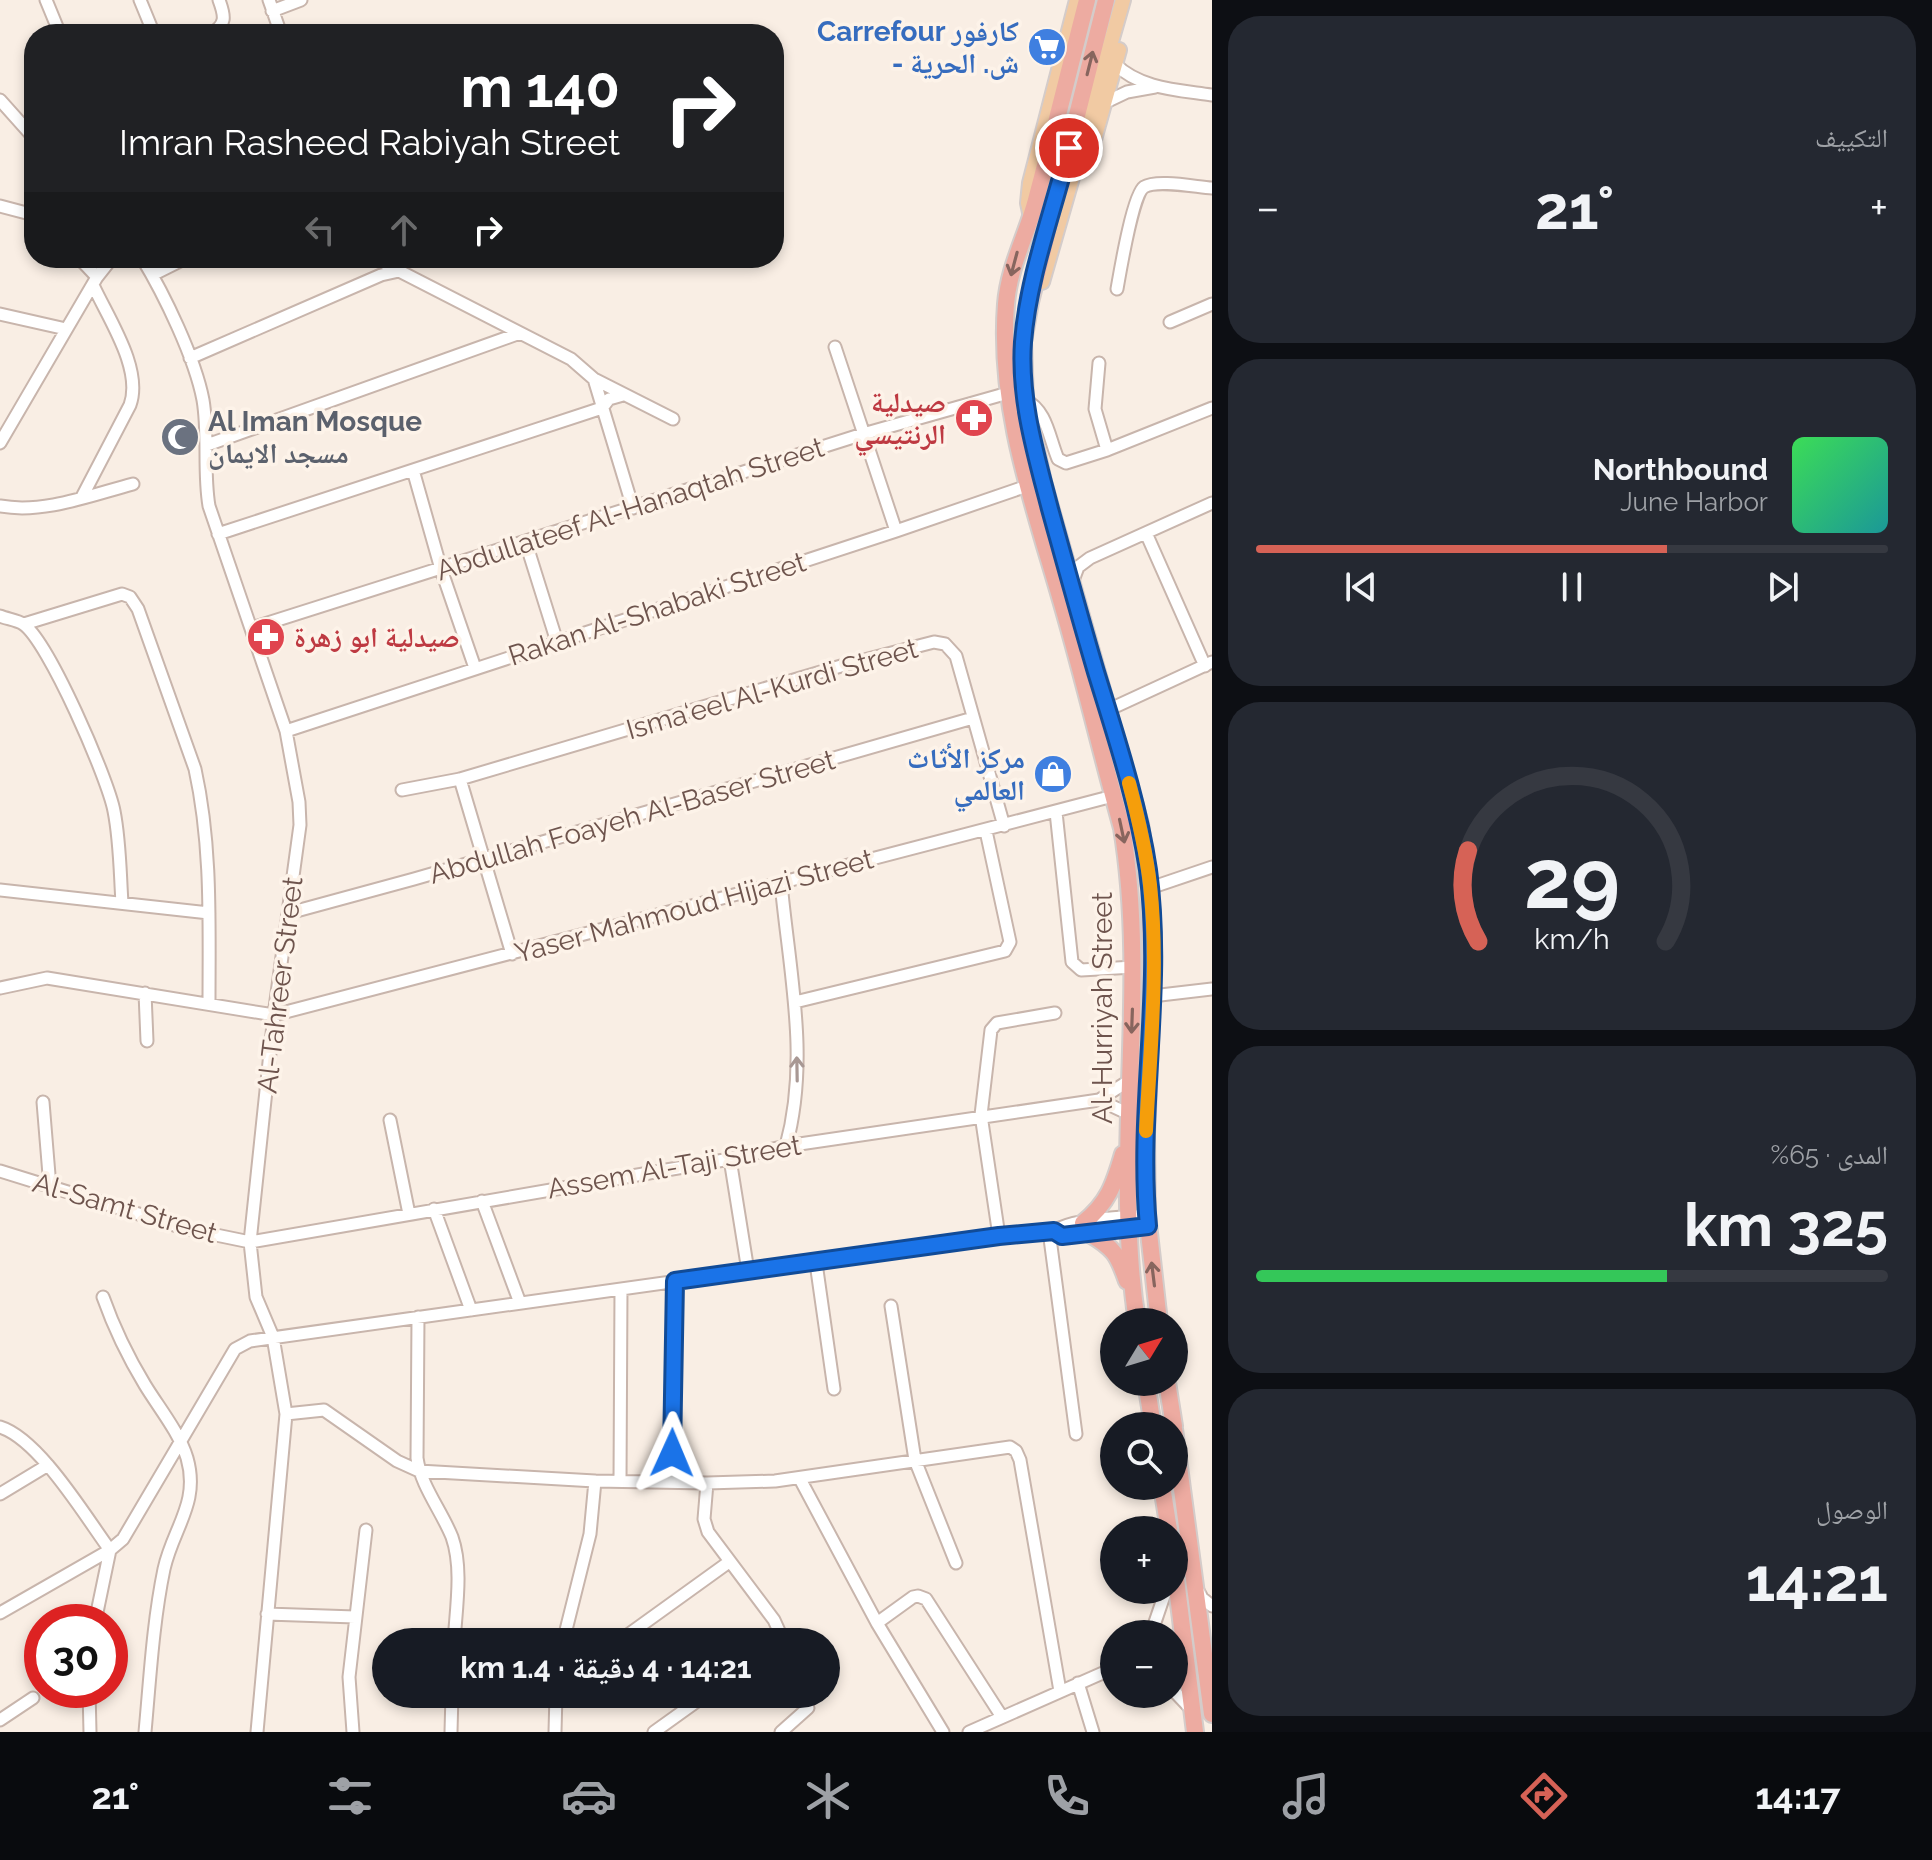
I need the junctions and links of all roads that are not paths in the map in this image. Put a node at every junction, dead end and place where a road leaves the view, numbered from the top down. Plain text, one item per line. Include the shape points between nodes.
1 (46, 0) edge
2 (140, 0) edge
3 (219, 0) edge
4 (301, 0) edge
5 (1077, 0) edge
6 (1087, 0) edge
7 (1106, 0) edge
8 (1123, 0) edge
9 (1133, 0) edge
10 (270, 5) edge
11 (56, 24) edge
12 (150, 24) edge
13 (223, 24) edge
14 (277, 24) edge
15 (1115, 64) junction
16 (1155, 86) junction
17 (1212, 95) edge
18 (0, 100) edge
19 (1106, 102) junction
20 (24, 127) edge
21 (1212, 188) edge
22 (0, 206) edge
23 (24, 212) edge
24 (1031, 217) junction
25 (1061, 219) junction
26 (86, 268) edge
27 (105, 268) edge
28 (148, 268) edge
29 (166, 268) edge
30 (394, 268) edge
31 (400, 271) junction
32 (152, 275) junction
33 (95, 281) junction
34 (1117, 289) dead end
35 (1030, 302) junction
36 (1212, 304) edge
37 (0, 314) edge
38 (1170, 322) dead end
39 (66, 329) junction
40 (520, 333) junction
41 (835, 347) dead end
42 (190, 358) junction
43 (1099, 363) dead end
44 (594, 379) junction
45 (1008, 393) junction
46 (623, 395) junction
47 (1025, 400) junction
48 (602, 408) junction
49 (1212, 408) edge
50 (0, 414) edge
51 (14, 418) junction
52 (673, 419) dead end
53 (863, 434) junction
54 (0, 443) edge
55 (207, 445) junction
56 (1107, 450) junction
57 (413, 470) junction
58 (133, 484) dead end
59 (1027, 486) junction
60 (82, 497) junction
61 (1212, 503) edge
62 (0, 506) edge
63 (633, 508) junction
64 (896, 531) junction
65 (1146, 533) junction
66 (218, 534) junction
67 (526, 543) junction
68 (1061, 550) junction
69 (1090, 558) junction
70 (441, 569) junction
71 (1072, 583) junction
72 (0, 616) edge
73 (24, 624) junction
74 (252, 628) junction
75 (557, 642) junction
76 (1208, 664) edge
77 (475, 668) junction
78 (1108, 710) junction
79 (973, 718) junction
80 (286, 731) junction
81 (460, 779) junction
82 (402, 790) dead end
83 (1113, 796) junction
84 (1056, 812) junction
85 (1004, 826) junction
86 (986, 831) junction
87 (482, 859) junction
88 (1212, 867) edge
89 (781, 883) junction
90 (1150, 888) junction
91 (0, 890) edge
92 (122, 903) junction
93 (209, 913) junction
94 (289, 913) junction
95 (512, 954) junction
96 (1134, 967) junction
97 (0, 988) edge
98 (1212, 989) edge
99 (145, 993) junction
100 (1152, 996) junction
101 (795, 1002) junction
102 (209, 1003) junction
103 (1055, 1013) dead end
104 (274, 1015) junction
105 (147, 1041) dead end
106 (1130, 1080) junction
107 (1099, 1100) junction
108 (43, 1102) dead end
109 (1129, 1114) junction
110 (981, 1115) junction
111 (390, 1120) dead end
112 (1127, 1137) junction
113 (786, 1146) junction
114 (730, 1159) junction
115 (0, 1171) edge
116 (50, 1187) junction
117 (482, 1201) junction
118 (434, 1209) junction
119 (409, 1214) junction
120 (1148, 1221) junction
121 (1128, 1223) junction
122 (1087, 1228) junction
123 (1052, 1231) junction
124 (999, 1236) junction
125 (250, 1242) junction
126 (816, 1263) junction
127 (748, 1271) junction
128 (675, 1281) junction
129 (621, 1289) junction
130 (103, 1297) dead end
131 (1134, 1300) junction
132 (520, 1303) junction
133 (891, 1306) dead end
134 (1135, 1308) edge
135 (1157, 1308) edge
136 (471, 1310) junction
137 (418, 1317) junction
138 (273, 1337) junction
139 (834, 1389) dead end
140 (286, 1414) junction
141 (0, 1427) edge
142 (1076, 1434) dead end
143 (181, 1442) junction
144 (915, 1460) junction
145 (48, 1465) junction
146 (419, 1471) junction
147 (800, 1479) junction
148 (595, 1481) junction
149 (620, 1481) junction
150 (672, 1482) junction
151 (707, 1483) junction
152 (0, 1494) edge
153 (1184, 1500) edge
154 (366, 1530) dead end
155 (110, 1550) junction
156 (729, 1562) junction
157 (956, 1563) dead end
158 (1195, 1585) junction
159 (99, 1604) edge
160 (1179, 1604) edge
161 (1212, 1606) edge
162 (0, 1613) edge
163 (267, 1614) junction
164 (355, 1617) junction
165 (877, 1623) junction
166 (455, 1628) edge
167 (566, 1628) edge
168 (637, 1628) edge
169 (778, 1628) edge
170 (1208, 1651) edge
171 (1100, 1674) edge
172 (1078, 1683) junction
173 (1060, 1691) junction
174 (24, 1704) edge
175 (1188, 1706) edge
176 (89, 1708) edge
177 (452, 1708) edge
178 (556, 1708) edge
179 (687, 1708) edge
180 (808, 1708) dead end
181 (1192, 1710) junction
182 (1212, 1714) edge
183 (1002, 1717) junction
184 (0, 1720) edge
185 (90, 1732) edge
186 (145, 1732) edge
187 (257, 1732) edge
188 (353, 1732) edge
189 (451, 1732) edge
190 (555, 1732) edge
191 (654, 1732) edge
192 (781, 1732) edge
193 (943, 1732) edge
194 (969, 1732) edge
195 (1093, 1732) edge
196 (1195, 1732) edge

1 - 11 street
2 - 12 street
3 - 13 street
4 - 10 street
5 - 24 main road via 1030,183
6 - 24 highway, Al-Hurriyah Street
35 -> 7 highway, Al-Hurriyah Street
8 - 25 main road
9 - 15 main road
10 - 14 street
15 - 16 street
15 - 19 main road
16 - 17 street
16 - 19 street
18 - 20 street
19 - 25 main road via 1078,191
21 - 34 street via 1162,184 1141,190
22 - 23 street
24 -> 45 highway, Al-Hurriyah Street via 1013,263 1007,297
25 - 35 main road via 1043,280
26 - 33 street
27 - 33 street
28 - 32 street, Al-Tahreer Street
29 - 32 street
30 - 31 street
31 - 40 street
31 - 42 street
32 - 42 street, Al-Tahreer Street
33 - 39 street
33 - 60 street via 131,366 134,389
35 - 47 highway, Al-Hurriyah Street via 1023,342
36 - 38 street
37 - 39 street
39 - 51 street
40 - 44 street via 579,364
40 - 55 street
41 - 53 street
42 - 55 street, Al-Tahreer Street via 203,400
43 - 56 street via 1095,409
44 - 46 street
44 - 48 street
45 - 53 street, Abdullateef Al-Hanaqtah Street
45 - 59 highway, Al-Hurriyah Street
46 - 48 street
46 - 52 street
47 - 56 street via 1041,413 1061,462
47 - 68 highway, Al-Hurriyah Street
48 - 57 street
48 - 63 street
49 - 56 street
50 - 51 street
51 - 54 street
53 - 63 street, Abdullateef Al-Hanaqtah Street
53 - 64 street
55 - 66 street, Al-Tahreer Street via 206,490
57 - 66 street
57 - 70 street
58 - 60 street
59 - 64 street, Rakan Al-Shabaki Street
59 - 83 highway, Al-Hurriyah Street
60 - 62 street via 27,508
61 - 65 street
63 - 67 street, Abdullateef Al-Hanaqtah Street
64 - 75 street, Rakan Al-Shabaki Street
65 - 69 street
65 - 76 street
66 - 74 street, Al-Tahreer Street
67 - 70 street, Abdullateef Al-Hanaqtah Street
67 - 75 street
68 - 69 street
68 - 71 highway, Al-Hurriyah Street
69 - 71 street via 1078,567
70 - 74 street, Abdullateef Al-Hanaqtah Street
70 - 77 street
71 - 78 highway, Al-Hurriyah Street
72 - 73 street
73 - 92 street via 50,662 97,759 114,808
73 - 93 street via 122,594 134,601 195,769 207,846
74 - 80 street, Al-Tahreer Street
75 - 77 street, Rakan Al-Shabaki Street
76 - 78 street
77 - 80 street, Rakan Al-Shabaki Street
78 - 90 highway, Al-Hurriyah Street via 1140,824
79 - 81 street, Isma‘eel Al-Kurdi Street via 956,656 945,644 934,642
79 - 85 street, Isma‘eel Al-Kurdi Street
79 - 87 street, Abdullah Foayeh Al-Baser Street
80 - 94 street, Al-Tahreer Street via 299,814
81 - 82 street, Isma‘eel Al-Kurdi Street
81 - 87 street
83 - 84 street, Yaser Mahmoud Hijazi Street
83 -> 96 highway, Al-Hurriyah Street via 1131,887
84 - 85 street, Yaser Mahmoud Hijazi Street
84 - 96 street via 1072,962 1081,970
85 - 86 street, Yaser Mahmoud Hijazi Street
86 - 89 street, Yaser Mahmoud Hijazi Street
86 - 101 street via 1010,942 1005,951
87 - 94 street, Abdullah Foayeh Al-Baser Street
87 - 95 street
88 - 90 street
89 - 95 street, Yaser Mahmoud Hijazi Street
89 - 101 street
90 - 100 highway, Al-Hurriyah Street
91 - 92 street
92 - 93 street
93 - 102 street
94 - 104 street, Al-Tahreer Street
95 - 104 street, Yaser Mahmoud Hijazi Street
96 -> 106 highway, Al-Hurriyah Street
97 - 99 street via 47,978
98 - 100 street
99 - 102 street
99 - 105 street
100 - 120 highway, Al-Hurriyah Street
113 -> 101 street via 797,1085
102 - 104 street
103 - 110 street via 993,1025
104 - 125 street, Al-Tahreer Street
106 - 107 street, Assem Al-Taji Street
106 - 109 highway, Al-Hurriyah Street
107 - 109 street
107 - 110 street, Assem Al-Taji Street
108 - 116 street
109 - 112 highway, Al-Hurriyah Street
110 - 113 street, Assem Al-Taji Street
110 - 124 street
111 - 119 street
112 - 121 highway, Al-Hurriyah Street
112 - 122 highway via 1115,1181
113 - 114 street, Assem Al-Taji Street
114 - 117 street, Assem Al-Taji Street
114 - 127 street
115 - 116 street, Al-Samt Street
116 - 125 street, Al-Samt Street via 187,1229
117 - 118 street, Assem Al-Taji Street
117 - 132 street
118 - 119 street, Assem Al-Taji Street
118 - 136 street
119 - 125 street, Assem Al-Taji Street
120 - 121 street
135 -> 120 highway, Al-Hurriyah Street
121 - 122 street
121 - 131 highway, Al-Hurriyah Street
122 - 123 street
122 - 131 highway via 1118,1256
123 - 124 street
123 - 142 street
124 - 126 street
125 - 138 street, Al-Tahreer Street via 256,1297
126 - 127 street
126 - 139 street
127 - 128 street
128 - 129 street
128 - 150 street
129 - 132 street
129 - 149 street
130 - 143 street via 114,1328
131 - 134 highway, Al-Hurriyah Street
132 - 136 street
133 - 144 street
136 - 137 street
137 - 138 street
137 - 146 street
138 - 140 street, Al-Tahreer Street
138 - 143 street via 235,1349
140 - 146 street via 324,1410
140 - 163 street, Al-Tahreer Street
141 - 145 street via 16,1433
143 - 155 street via 132,1527
143 - 186 street via 188,1460 190,1501 164,1568
144 - 147 street
144 - 157 street
144 - 173 street via 1001,1447 1016,1451
145 - 152 street
145 - 155 street
146 - 148 street
146 - 166 street via 455,1551
147 - 151 street
147 - 165 street
148 - 149 street
148 - 167 street via 590,1534
149 - 150 street
150 - 151 street
151 - 156 street via 705,1525
153 - 158 highway
154 - 164 street
155 - 159 street
155 - 162 street
156 - 168 street
156 - 169 street
158 - 161 street
158 - 170 highway
160 - 181 highway
163 - 164 street
163 - 187 street, Al-Tahreer Street
164 - 188 street via 349,1677
165 - 183 street via 913,1597 926,1599
165 - 193 street
170 - 182 highway
171 - 172 street
172 - 173 street
172 - 195 street
173 - 183 street
174 - 184 street
175 - 181 street
176 - 185 street
177 - 189 street
178 - 190 street
179 - 191 street
180 - 192 street
181 - 196 highway
183 - 194 street

